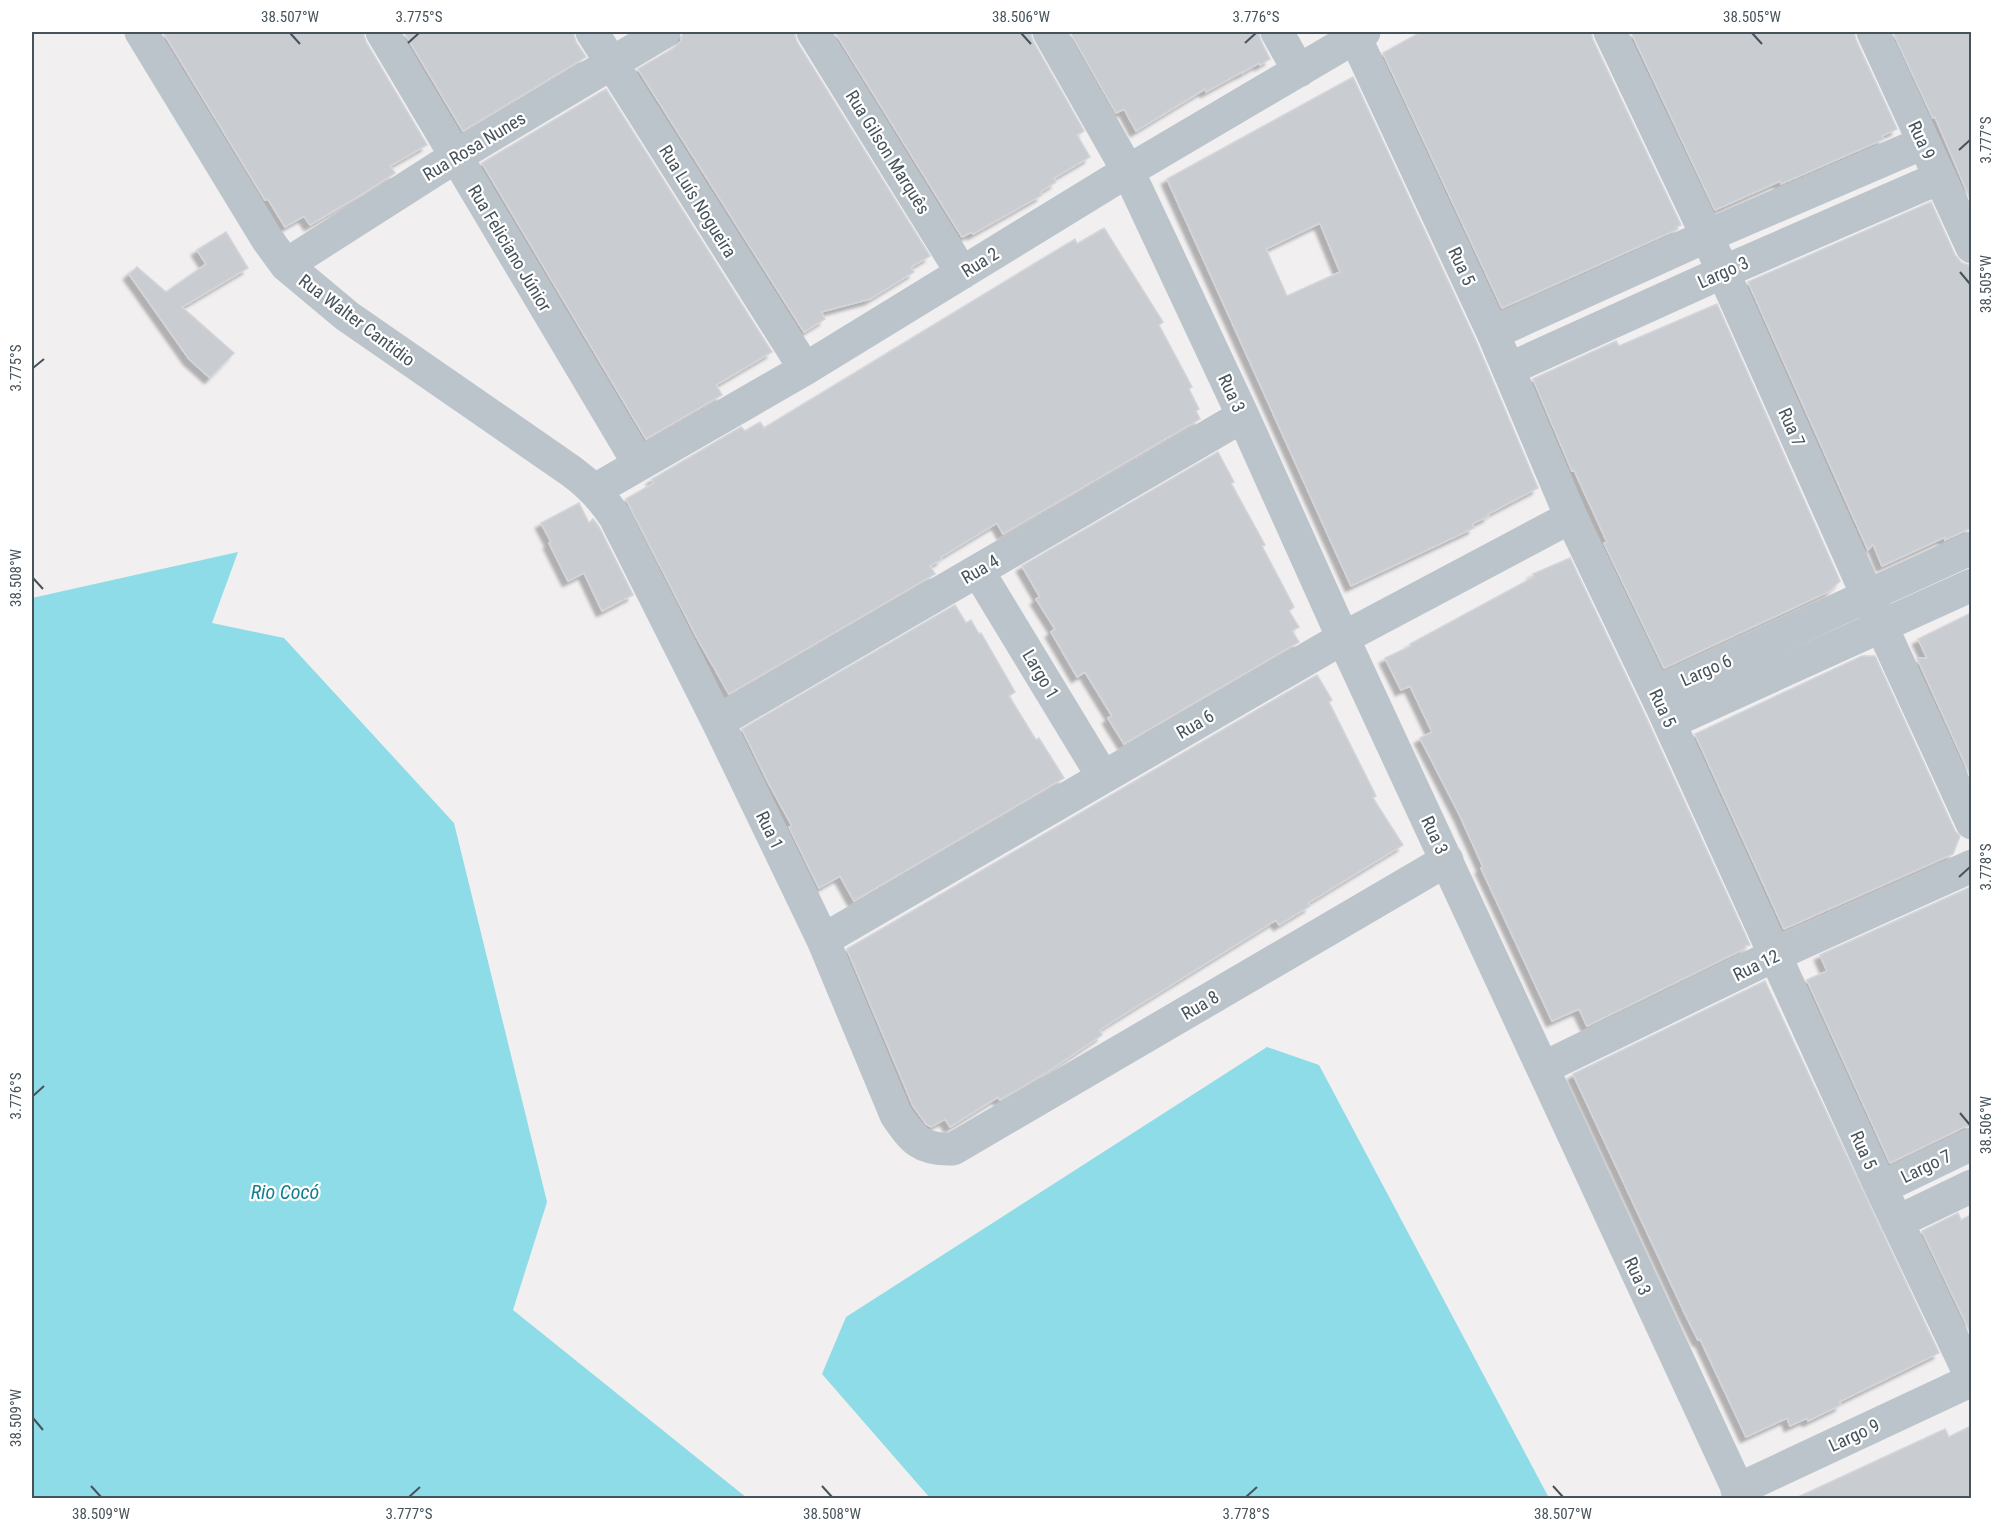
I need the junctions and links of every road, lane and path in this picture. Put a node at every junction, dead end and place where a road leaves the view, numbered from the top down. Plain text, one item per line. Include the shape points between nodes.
1 (141, 32) edge
2 (382, 32) edge
3 (592, 32) edge
4 (664, 32) edge
5 (813, 32) edge
6 (1049, 32) edge
7 (1277, 32) edge
8 (1610, 32) edge
9 (1873, 32) edge
10 (1360, 34) edge
11 (611, 64) junction
12 (1299, 71) junction
13 (1923, 143) junction
14 (455, 157) junction
15 (1128, 171) junction
16 (1939, 178) junction
17 (1707, 236) junction
18 (1971, 248) edge
19 (286, 265) junction
20 (1723, 272) junction
21 (962, 273) junction
22 (1493, 333) junction
23 (805, 369) junction
24 (1509, 369) junction
25 (1243, 416) junction
26 (639, 464) junction
27 (596, 490) junction
28 (1571, 517) junction
29 (1971, 548) edge
30 (978, 571) junction
31 (1971, 585) edge
32 (1868, 597) junction
33 (1882, 627) junction
34 (1343, 638) junction
35 (1662, 707) junction
36 (718, 722) junction
37 (1103, 777) junction
38 (1971, 823) edge
39 (1447, 860) junction
40 (1971, 866) edge
41 (823, 940) junction
42 (1775, 955) junction
43 (1543, 1068) junction
44 (1971, 1144) edge
45 (953, 1149) joint
46 (1971, 1186) edge
47 (1881, 1188) junction
48 (1897, 1222) junction
49 (1971, 1379) edge
50 (1740, 1494) edge

1 - 19 street, Rua Walter Cantidio
2 - 14 street, Rua Feliciano Júnior
3 - 11 street, Rua Luís Nogueira
4 - 11 street, Rua Rosa Nunes
5 - 21 street, Rua Gilson Marquês
6 - 15 street, Rua 3
7 - 12 street
8 - 17 street, Rua 7
9 - 13 street, Rua 9
10 - 12 street, Rua 2
10 - 22 street, Rua 5
11 - 14 street, Rua Rosa Nunes
11 - 23 street, Rua Luís Nogueira
12 - 15 street, Rua 2
13 - 16 street, Rua 9
13 - 17 street
14 - 19 street, Rua Rosa Nunes
14 - 26 street, Rua Feliciano Júnior
15 - 21 street, Rua 2
15 - 25 street, Rua 3
16 - 18 street, Rua 9
16 - 20 street, Largo 3
17 - 20 street, Rua 7
17 - 22 street
19 - 27 street, Rua Walter Cantidio via 347,316
20 - 24 street, Largo 3
20 - 32 street, Rua 7
21 - 23 street, Rua 2
22 - 24 street, Rua 5
23 - 26 street, Rua 2
24 - 28 street, Rua 5
25 - 30 street, Rua 4
25 - 34 street, Rua 3
26 - 27 street, Rua 2
27 - 36 street, Rua 1 via 615,517
28 - 34 street, Rua 6
28 - 35 street, Rua 5
29 - 32 street, Largo 6
30 - 36 street, Rua 4
30 - 37 street, Largo 1
31 - 33 street, Largo 6
32 - 33 street, Rua 7
32 - 35 street, Largo 6 via 1671,686
33 - 35 street, Largo 6 via 1684,716
33 - 38 street, Rua 7
34 - 37 street, Rua 6
34 - 39 street, Rua 3
35 - 42 street, Rua 5
36 - 41 street, Rua 1
37 - 41 street, Rua 6
39 - 43 street, Rua 3
39 - 45 street, Rua 8
40 - 42 street, Rua 12
41 - 45 street, Rua 1 via 896,1115 909,1134 923,1145
42 - 43 street, Rua 12
42 - 47 street, Rua 5
43 - 50 street, Rua 3
44 - 47 street, Largo 7
46 - 48 street, Largo 7
47 - 48 street, Rua 5
48 - 49 street, Rua 5
49 - 50 street, Largo 9

